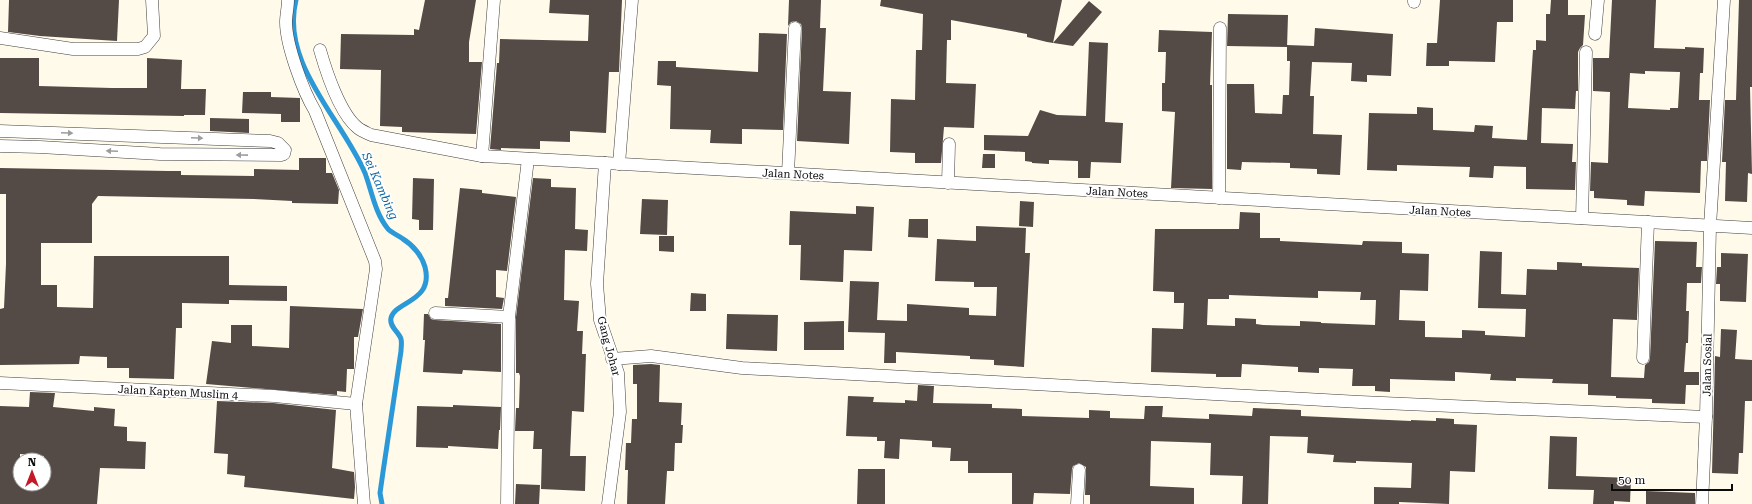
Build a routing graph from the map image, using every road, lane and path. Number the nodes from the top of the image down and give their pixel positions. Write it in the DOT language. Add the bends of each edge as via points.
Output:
graph roads {
  1 [pos="152,0"];
  2 [pos="288,0"];
  3 [pos="494,0"];
  4 [pos="632,0"];
  5 [pos="1598,0"];
  6 [pos="1724,0"];
  7 [pos="795,28"];
  8 [pos="1220,28"];
  9 [pos="1596,34"];
  10 [pos="0,38"];
  11 [pos="320,50"];
  12 [pos="1586,52"];
  13 [pos="0,131"];
  14 [pos="41,131"];
  15 [pos="160,136"];
  16 [pos="949,144"];
  17 [pos="0,146"];
  18 [pos="40,147"];
  19 [pos="160,154"];
  20 [pos="482,156"];
  21 [pos="528,159"];
  22 [pos="605,163"];
  23 [pos="619,164"];
  24 [pos="788,174"];
  25 [pos="948,183"];
  26 [pos="1219,198"];
  27 [pos="1582,218"];
  28 [pos="1648,222"];
  29 [pos="1710,226"];
  30 [pos="1752,228"];
  31 [pos="435,313"];
  32 [pos="509,316"];
  33 [pos="1642,358"];
  34 [pos="612,359"];
  35 [pos="0,383"];
  36 [pos="356,404"];
  37 [pos="1706,417"];
  38 [pos="1078,470"];
  39 [pos="364,504"];
  40 [pos="507,504"];
  41 [pos="608,504"];
  42 [pos="1077,504"];
  43 [pos="1702,504"];
  1 -- 10 [label="street" via="154,36 145,47 138,49 73,49"];
  2 -- 36 [label="street" via="286,23 303,88 315,111 376,269"];
  3 -- 20 [label="street"];
  4 -- 23 [label="street"];
  5 -- 9 [label="street"];
  6 -- 29 [label="street, Jalan Sosial"];
  7 -- 24 [label="street"];
  8 -- 26 [label="street"];
  11 -- 20 [label="street, Jalan Notes" via="336,95 357,128 371,135"];
  12 -- 27 [label="street"];
  13 -- 14 [label="street"];
  14 -- 15 [label="street, one-way"];
  14 -- 18 [label="street"];
  15 -- 19 [label="street"];
  15 -- 19 [label="street, one-way" via="270,141 278,143 285,150 281,155"];
  16 -- 25 [label="street"];
  17 -- 18 [label="street"];
  19 -- 18 [label="street, one-way"];
  20 -- 21 [label="street, Jalan Notes"];
  21 -- 22 [label="street, Jalan Notes"];
  21 -- 32 [label="street"];
  22 -- 23 [label="street, Jalan Notes"];
  22 -- 34 [label="street, Gang Johar" via="597,284 600,320"];
  23 -- 24 [label="street, Jalan Notes"];
  24 -- 25 [label="street, Jalan Notes"];
  25 -- 26 [label="street, Jalan Notes"];
  26 -- 27 [label="street, Jalan Notes"];
  27 -- 28 [label="street, Jalan Notes"];
  28 -- 29 [label="street, Jalan Notes"];
  28 -- 33 [label="street"];
  29 -- 30 [label="street, Jalan Notes"];
  29 -- 37 [label="street, Jalan Sosial"];
  31 -- 32 [label="street"];
  32 -- 40 [label="street"];
  34 -- 37 [label="street" via="651,356 742,368 1360,402"];
  34 -- 41 [label="street, Gang Johar" via="618,373 620,412"];
  35 -- 36 [label="street, Jalan Kapten Muslim 4" via="274,396"];
  36 -- 39 [label="street"];
  37 -- 43 [label="street, Jalan Sosial"];
  38 -- 42 [label="street"];
}
